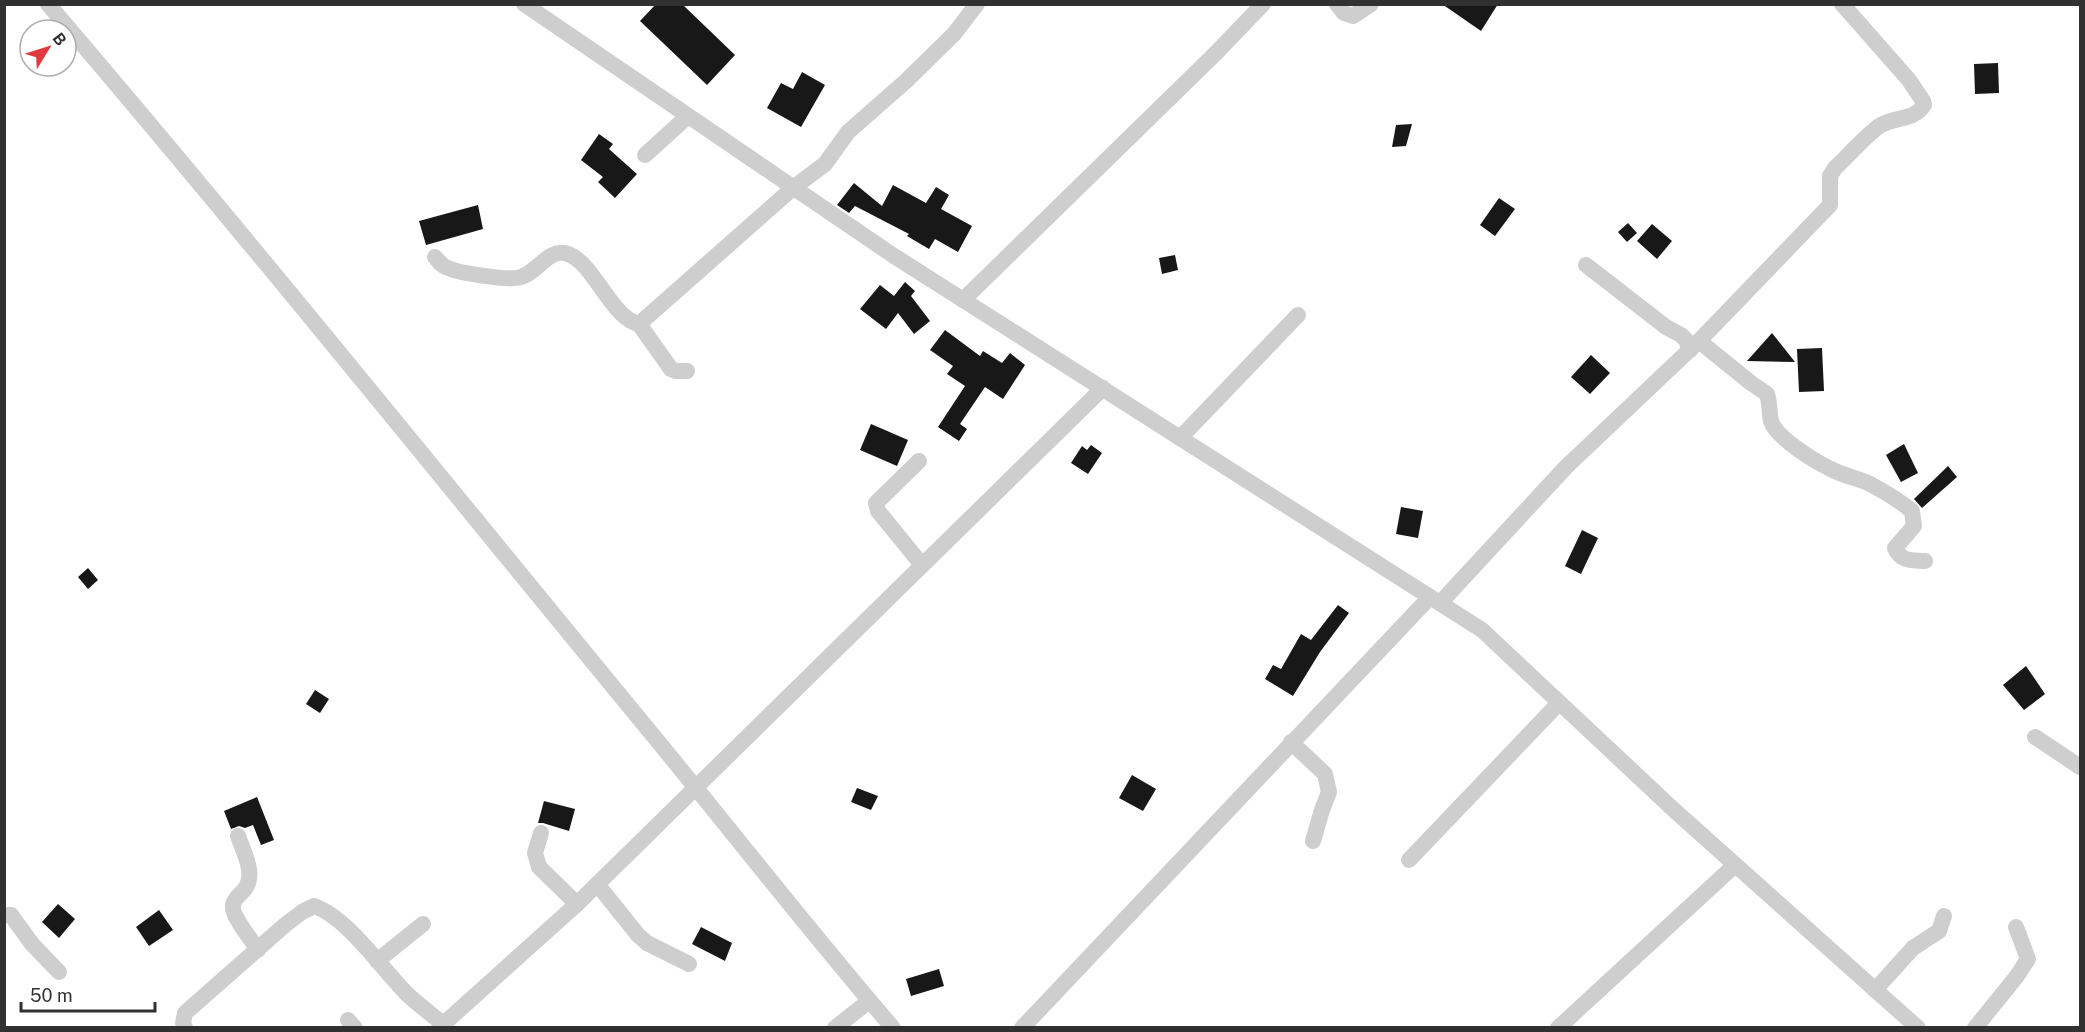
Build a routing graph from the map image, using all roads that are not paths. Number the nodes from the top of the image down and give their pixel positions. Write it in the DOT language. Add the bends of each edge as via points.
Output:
graph roads {
  1 [pos="48,4"];
  2 [pos="524,4"];
  3 [pos="977,4"];
  4 [pos="1263,4"];
  5 [pos="1337,4"];
  6 [pos="1371,4"];
  7 [pos="1842,4"];
  8 [pos="688,116"];
  9 [pos="645,155"];
  10 [pos="793,188"];
  11 [pos="435,257"];
  12 [pos="1586,265"];
  13 [pos="963,300"];
  14 [pos="1298,315"];
  15 [pos="639,324"];
  16 [pos="1695,345"];
  17 [pos="687,371"];
  18 [pos="1102,388"];
  19 [pos="1180,438"];
  20 [pos="919,461"];
  21 [pos="1925,561"];
  22 [pos="922,565"];
  23 [pos="1435,600"];
  24 [pos="1559,703"];
  25 [pos="2035,737"];
  26 [pos="1291,742"];
  27 [pos="2080,767"];
  28 [pos="695,787"];
  29 [pos="541,832"];
  30 [pos="238,836"];
  31 [pos="1313,841"];
  32 [pos="1410,860"];
  33 [pos="1735,865"];
  34 [pos="597,884"];
  35 [pos="576,904"];
  36 [pos="4,915"];
  37 [pos="1944,916"];
  38 [pos="423,924"];
  39 [pos="2016,927"];
  40 [pos="258,950"];
  41 [pos="377,961"];
  42 [pos="689,964"];
  43 [pos="58,972"];
  44 [pos="1875,990"];
  45 [pos="870,1000"];
  46 [pos="441,1026"];
  47 [pos="185,1028"];
  48 [pos="835,1028"];
  49 [pos="893,1028"];
  50 [pos="1022,1028"];
  51 [pos="1558,1028"];
  52 [pos="1918,1028"];
  53 [pos="1975,1028"];
  1 -- 28 [label="street"];
  2 -- 8 [label="street"];
  3 -- 10 [label="street" via="954,34 848,132 825,164"];
  4 -- 13 [label="street"];
  5 -- 6 [label="street" via="1353,16"];
  7 -- 16 [label="street" via="1909,80 1924,105 1911,116 1881,125 1835,168 1830,176 1830,206"];
  8 -- 9 [label="street"];
  8 -- 10 [label="street"];
  10 -- 13 [label="street"];
  10 -- 15 [label="street"];
  11 -- 15 [label="street" via="456,271 507,279 532,272 550,256 568,254 581,262 627,318"];
  12 -- 16 [label="street"];
  13 -- 18 [label="street"];
  14 -- 19 [label="street"];
  15 -- 17 [label="street" via="672,369"];
  16 -- 21 [label="street" via="1767,394 1771,422 1801,451 1882,491 1912,512 1914,526 1895,548 1903,560"];
  16 -- 23 [label="street" via="1566,467"];
  18 -- 19 [label="street"];
  18 -- 22 [label="street"];
  19 -- 23 [label="street"];
  20 -- 22 [label="street" via="876,503 878,511"];
  22 -- 28 [label="street"];
  23 -- 24 [label="street" via="1482,630"];
  23 -- 26 [label="street"];
  24 -- 32 [label="street"];
  24 -- 33 [label="street"];
  25 -- 27 [label="street"];
  26 -- 31 [label="street" via="1325,774 1329,792"];
  26 -- 50 [label="street"];
  28 -- 34 [label="street"];
  28 -- 45 [label="street"];
  29 -- 35 [label="street" via="536,853 539,867"];
  30 -- 40 [label="street" via="250,875 246,888 232,906"];
  33 -- 44 [label="street"];
  33 -- 51 [label="street"];
  34 -- 35 [label="street"];
  34 -- 42 [label="street" via="647,943"];
  35 -- 46 [label="street"];
  36 -- 43 [label="street" via="11,915"];
  37 -- 44 [label="street" via="1939,931 1913,948"];
  38 -- 41 [label="street"];
  39 -- 53 [label="street" via="2028,959"];
  40 -- 41 [label="street" via="314,906 326,910 346,927"];
  40 -- 47 [label="street" via="185,1013"];
  41 -- 46 [label="street"];
  44 -- 52 [label="street"];
  45 -- 48 [label="street"];
  45 -- 49 [label="street"];
}
